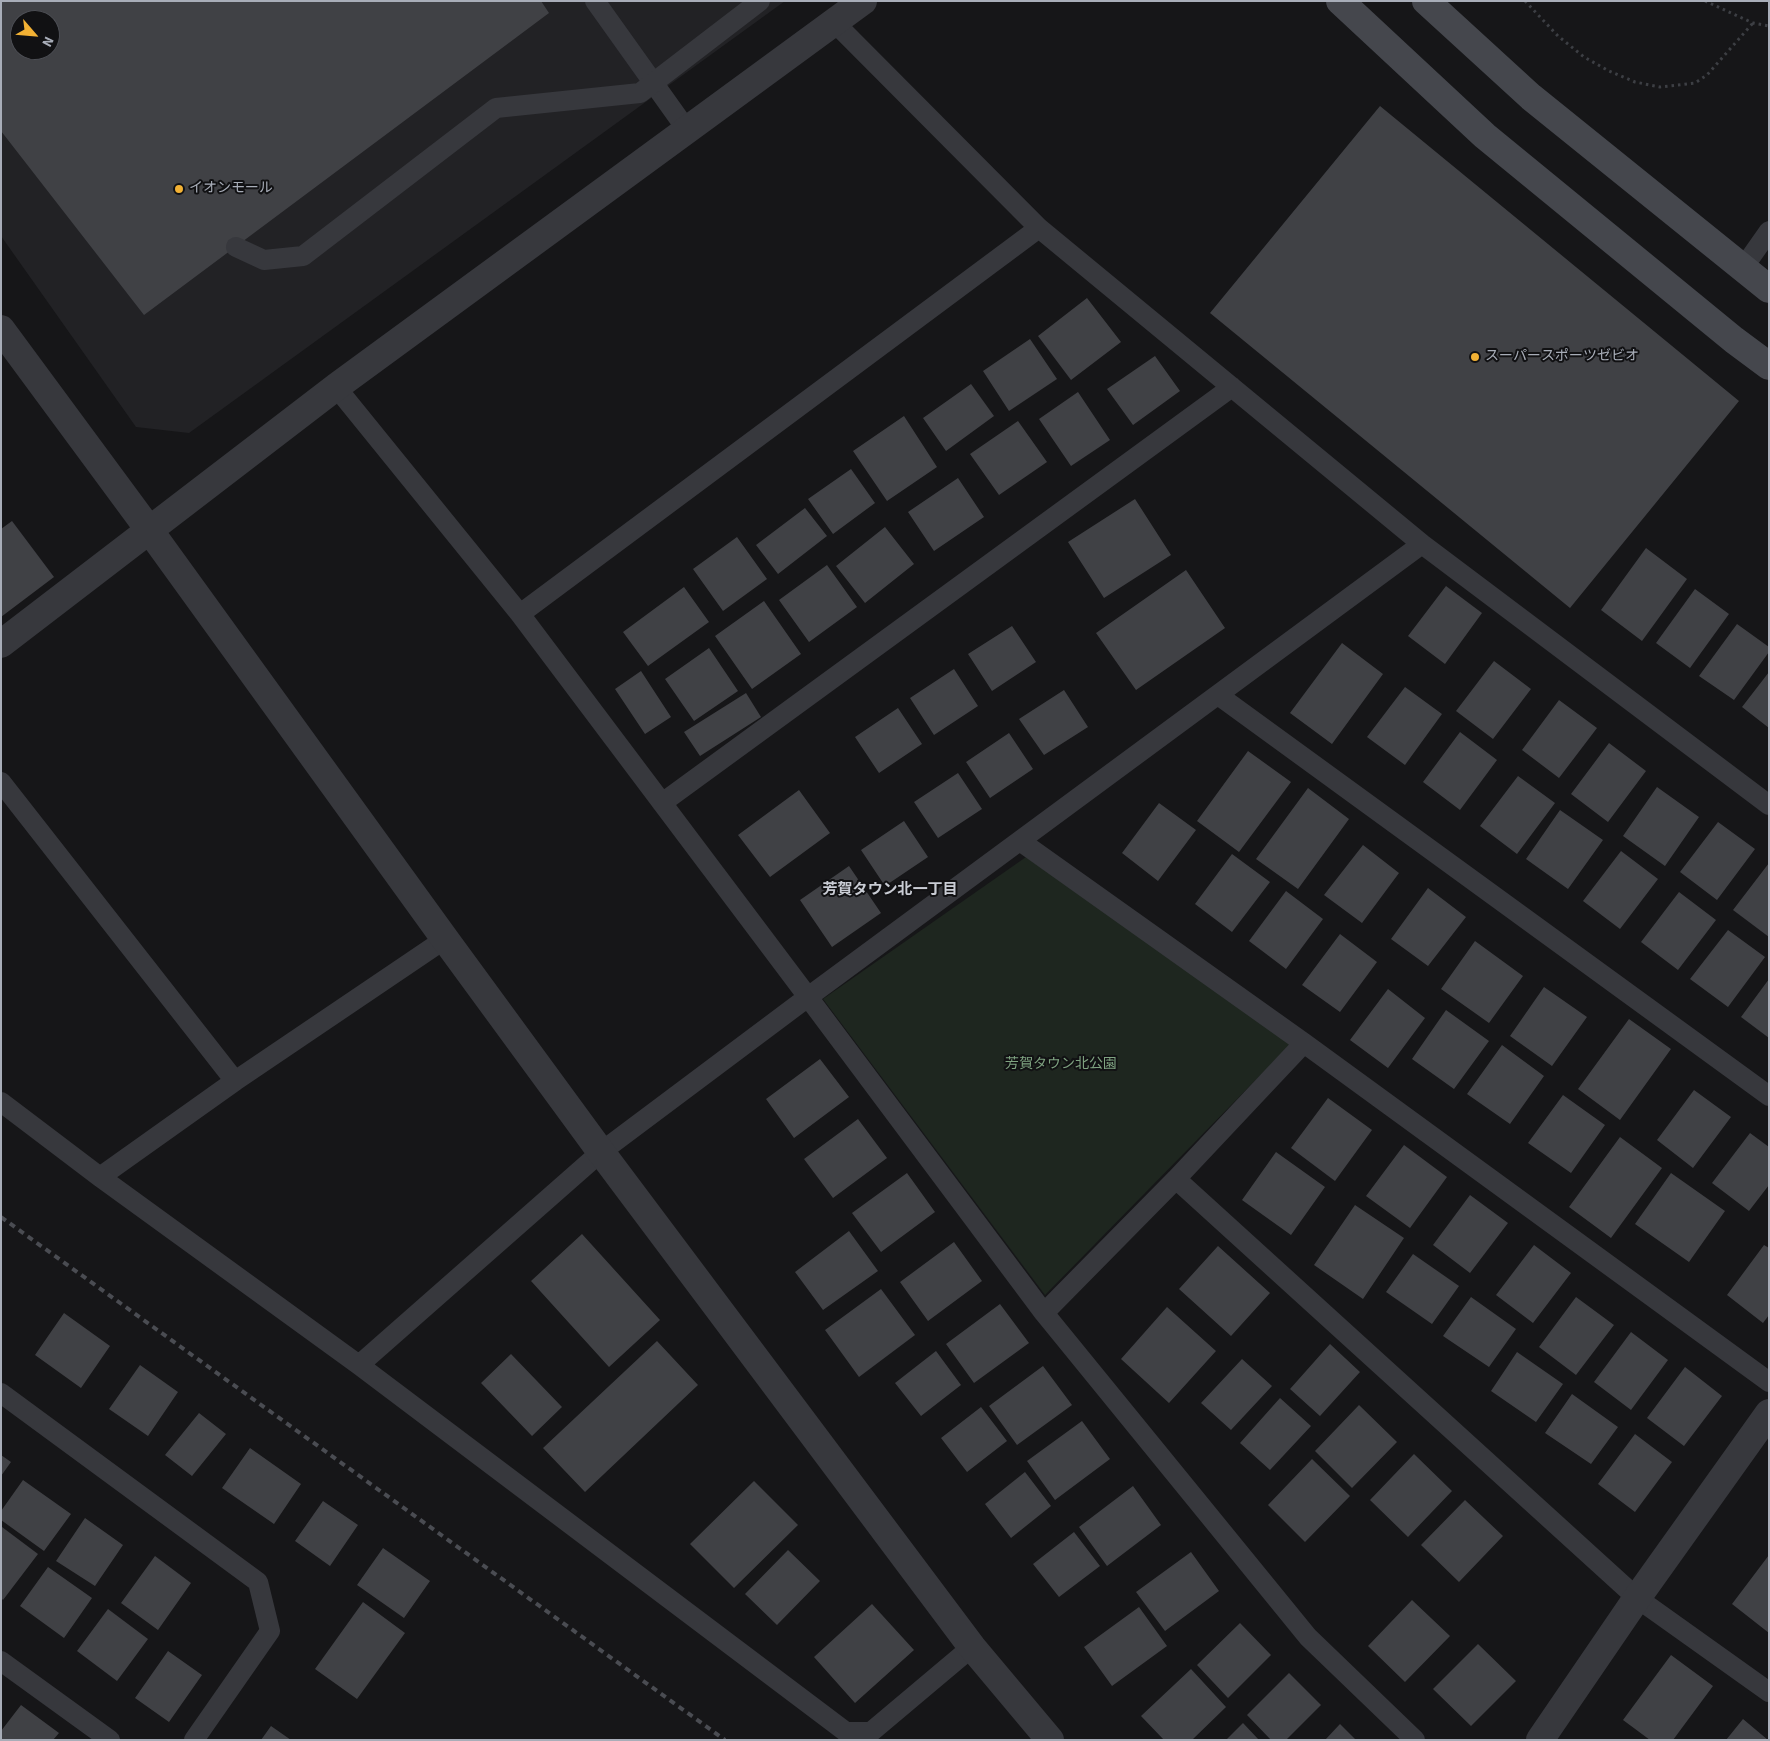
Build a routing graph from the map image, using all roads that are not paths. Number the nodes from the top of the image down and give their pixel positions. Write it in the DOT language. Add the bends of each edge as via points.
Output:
graph roads {
  1 [pos="595,1"];
  2 [pos="760,1"];
  3 [pos="863,1"];
  4 [pos="1340,1"];
  5 [pos="1426,1"];
  6 [pos="834,22"];
  7 [pos="687,130"];
  8 [pos="1039,228"];
  9 [pos="1769,231"];
  10 [pos="236,246"];
  11 [pos="1743,268"];
  12 [pos="1769,289"];
  13 [pos="1,330"];
  14 [pos="1769,366"];
  15 [pos="336,387"];
  16 [pos="1232,387"];
  17 [pos="150,531"];
  18 [pos="1422,544"];
  19 [pos="520,614"];
  20 [pos="1,644"];
  21 [pos="1218,695"];
  22 [pos="1,782"];
  23 [pos="662,803"];
  24 [pos="1769,804"];
  25 [pos="1020,841"];
  26 [pos="445,940"];
  27 [pos="808,997"];
  28 [pos="1304,1043"];
  29 [pos="236,1081"];
  30 [pos="1769,1096"];
  31 [pos="1,1102"];
  32 [pos="601,1152"];
  33 [pos="100,1177"];
  34 [pos="1176,1179"];
  35 [pos="1044,1313"];
  36 [pos="359,1365"];
  37 [pos="1769,1382"];
  38 [pos="1,1393"];
  39 [pos="1769,1413"];
  40 [pos="1638,1598"];
  41 [pos="972,1647"];
  42 [pos="1,1660"];
  43 [pos="1769,1692"];
  44 [pos="110,1740"];
  45 [pos="194,1740"];
  46 [pos="1050,1740"];
  47 [pos="1415,1740"];
  48 [pos="1540,1740"];
  1 -- 7 [label="lane"];
  2 -- 10 [label="lane, bridge" via="640,93 496,108 303,256 264,260"];
  3 -- 6 [label="street"];
  4 -- 14 [label="street" via="1485,136"];
  5 -- 11 [label="street" via="1531,97"];
  6 -- 7 [label="street"];
  6 -- 8 [label="lane"];
  7 -- 15 [label="street"];
  8 -- 16 [label="lane"];
  8 -- 19 [label="lane"];
  9 -- 11 [label="lane"];
  11 -- 12 [label="street"];
  13 -- 17 [label="street"];
  15 -- 17 [label="street"];
  15 -- 19 [label="lane"];
  16 -- 18 [label="lane"];
  16 -- 23 [label="lane"];
  17 -- 20 [label="street"];
  17 -- 26 [label="street"];
  18 -- 21 [label="lane"];
  18 -- 24 [label="lane"];
  19 -- 23 [label="lane"];
  21 -- 25 [label="lane"];
  21 -- 30 [label="lane"];
  22 -- 29 [label="lane"];
  23 -- 27 [label="lane"];
  25 -- 27 [label="lane"];
  25 -- 28 [label="lane"];
  26 -- 29 [label="lane"];
  26 -- 32 [label="street"];
  27 -- 32 [label="lane"];
  27 -- 35 [label="lane"];
  28 -- 34 [label="lane"];
  28 -- 37 [label="lane"];
  29 -- 33 [label="lane"];
  31 -- 33 [label="lane"];
  32 -- 36 [label="lane"];
  32 -- 41 [label="street"];
  33 -- 36 [label="lane"];
  34 -- 35 [label="lane"];
  34 -- 40 [label="lane"];
  35 -- 47 [label="lane" via="1308,1637"];
  36 -- 41 [label="lane" via="846,1732 872,1732"];
  38 -- 45 [label="lane" via="258,1582 270,1631"];
  39 -- 40 [label="street"];
  40 -- 43 [label="lane"];
  40 -- 48 [label="street"];
  41 -- 46 [label="street"];
  42 -- 44 [label="lane"];
}
